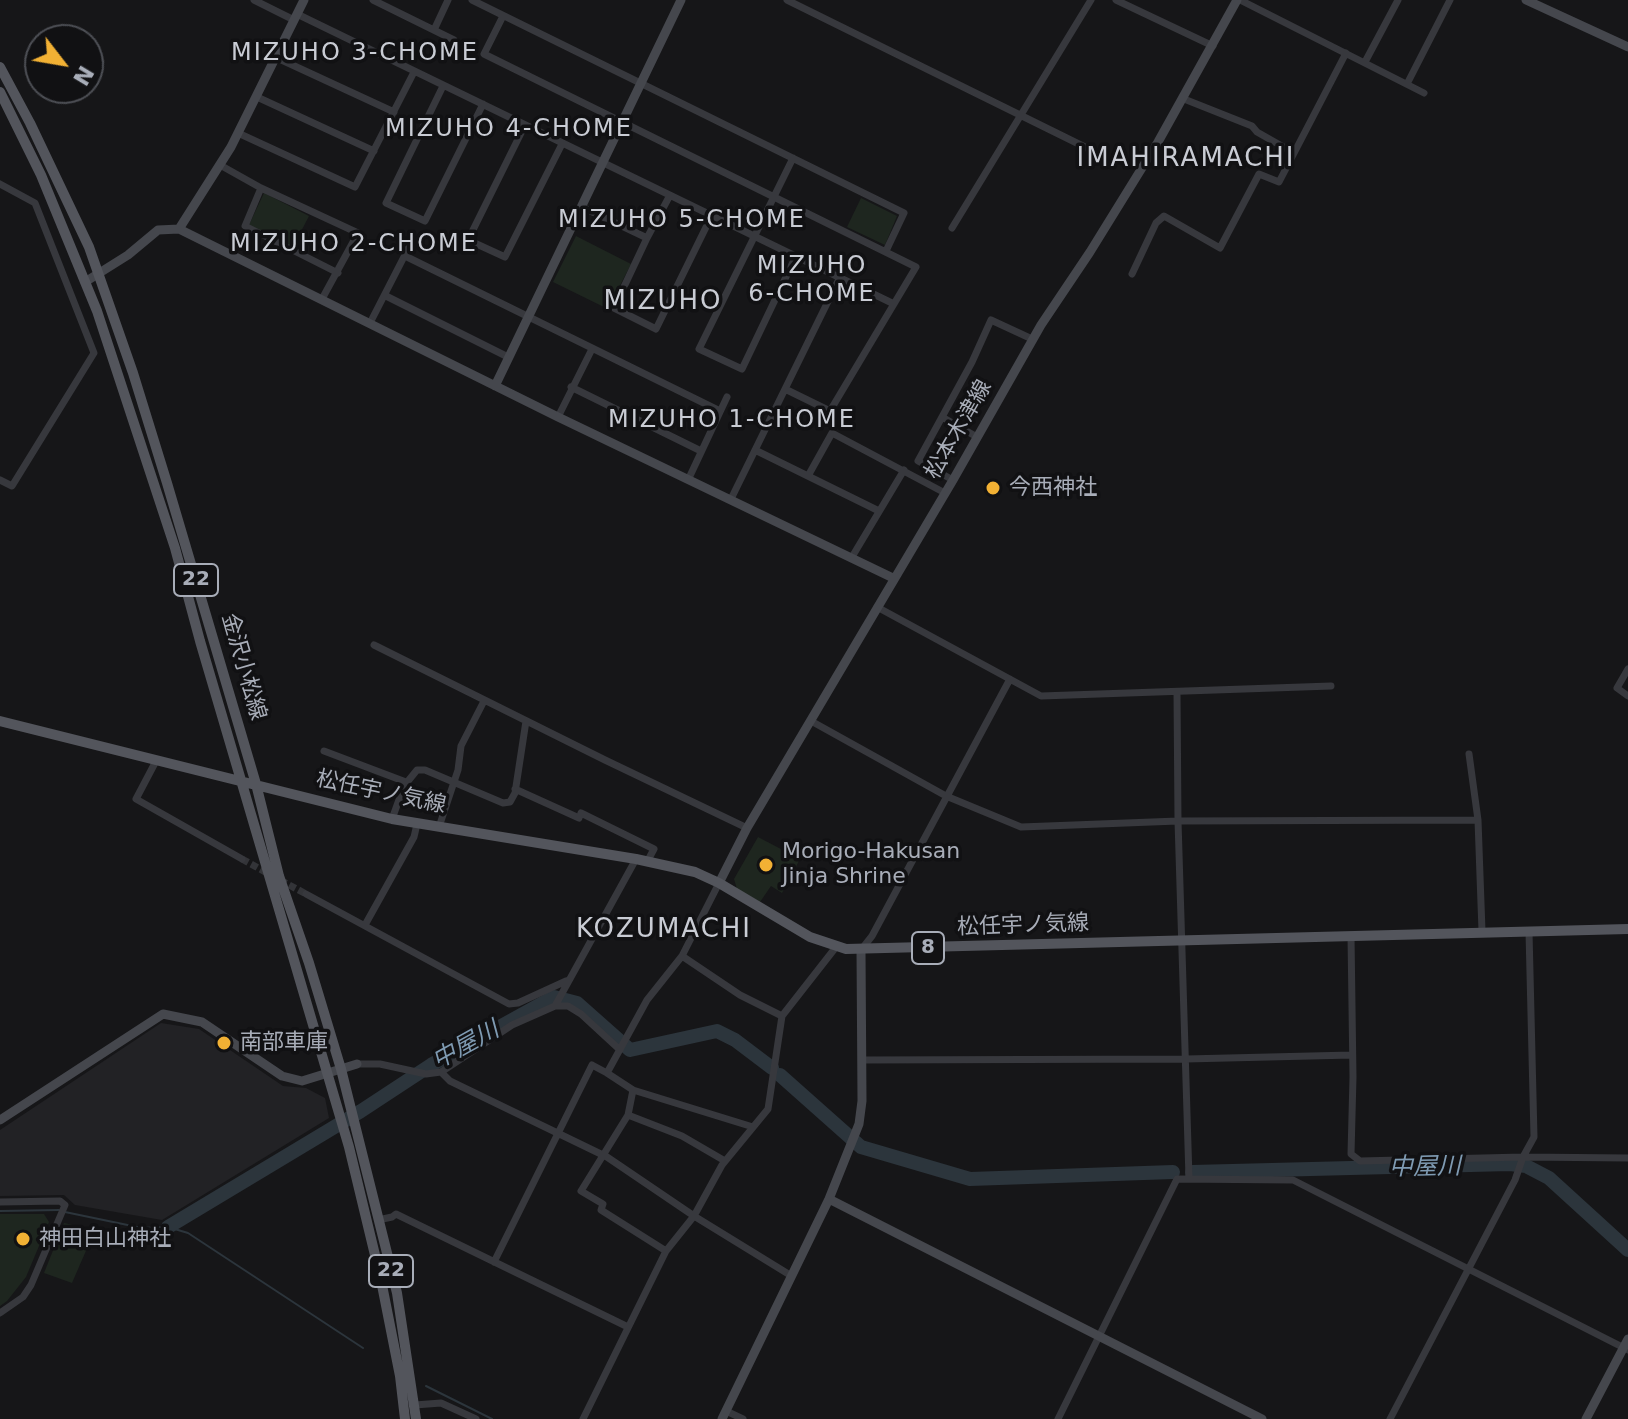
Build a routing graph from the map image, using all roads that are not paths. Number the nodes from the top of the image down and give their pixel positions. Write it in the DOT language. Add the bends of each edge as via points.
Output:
graph roads {
  1 [pos="254,0"];
  2 [pos="304,0"];
  3 [pos="373,0"];
  4 [pos="448,0"];
  5 [pos="472,0"];
  6 [pos="681,0"];
  7 [pos="787,0"];
  8 [pos="1091,0"];
  9 [pos="1116,0"];
  10 [pos="1239,0"];
  11 [pos="1398,0"];
  12 [pos="1450,0"];
  13 [pos="1526,0"];
  14 [pos="503,16"];
  15 [pos="295,17"];
  16 [pos="434,30"];
  17 [pos="454,40"];
  18 [pos="1213,46"];
  19 [pos="1628,47"];
  20 [pos="474,49"];
  21 [pos="1346,53"];
  22 [pos="484,54"];
  23 [pos="275,57"];
  24 [pos="1365,62"];
  25 [pos="0,67"];
  26 [pos="414,72"];
  27 [pos="1407,84"];
  28 [pos="642,85"];
  29 [pos="443,86"];
  30 [pos="0,92"];
  31 [pos="1424,93"];
  32 [pos="257,97"];
  33 [pos="1184,99"];
  34 [pos="483,104"];
  35 [pos="394,112"];
  36 [pos="1022,115"];
  37 [pos="622,122"];
  38 [pos="525,125"];
  39 [pos="238,133"];
  40 [pos="562,144"];
  41 [pos="374,151"];
  42 [pos="1093,151"];
  43 [pos="1294,153"];
  44 [pos="793,158"];
  45 [pos="220,165"];
  46 [pos="603,165"];
  47 [pos="0,184"];
  48 [pos="261,188"];
  49 [pos="773,196"];
  50 [pos="669,197"];
  51 [pos="582,207"];
  52 [pos="711,217"];
  53 [pos="952,228"];
  54 [pos="179,229"];
  55 [pos="647,238"];
  56 [pos="754,238"];
  57 [pos="409,247"];
  58 [pos="886,251"];
  59 [pos="405,256"];
  60 [pos="795,258"];
  61 [pos="80,270"];
  62 [pos="338,273"];
  63 [pos="1132,274"];
  64 [pos="98,275"];
  65 [pos="66,277"];
  66 [pos="839,279"];
  67 [pos="85,282"];
  68 [pos="386,296"];
  69 [pos="322,299"];
  70 [pos="894,304"];
  71 [pos="529,317"];
  72 [pos="370,323"];
  73 [pos="1032,339"];
  74 [pos="592,349"];
  75 [pos="508,357"];
  76 [pos="495,386"];
  77 [pos="571,387"];
  78 [pos="785,389"];
  79 [pos="727,397"];
  80 [pos="720,411"];
  81 [pos="558,417"];
  82 [pos="942,417"];
  83 [pos="977,437"];
  84 [pos="755,450"];
  85 [pos="701,451"];
  86 [pos="904,470"];
  87 [pos="808,476"];
  88 [pos="689,478"];
  89 [pos="0,480"];
  90 [pos="953,480"];
  91 [pos="945,493"];
  92 [pos="731,499"];
  93 [pos="879,511"];
  94 [pos="852,557"];
  95 [pos="893,578"];
  96 [pos="877,607"];
  97 [pos="374,645"];
  98 [pos="1628,669"];
  99 [pos="1010,679"];
  100 [pos="1331,686"];
  101 [pos="1177,692"];
  102 [pos="1628,696"];
  103 [pos="484,701"];
  104 [pos="0,721"];
  105 [pos="526,721"];
  106 [pos="811,721"];
  107 [pos="324,751"];
  108 [pos="1469,754"];
  109 [pos="156,761"];
  110 [pos="242,781"];
  111 [pos="406,782"];
  112 [pos="256,784"];
  113 [pos="453,784"];
  114 [pos="515,789"];
  115 [pos="946,796"];
  116 [pos="392,819"];
  117 [pos="1478,820"];
  118 [pos="1178,821"];
  119 [pos="417,824"];
  120 [pos="439,827"];
  121 [pos="747,828"];
  122 [pos="242,859"];
  123 [pos="636,859"];
  124 [pos="647,862"];
  125 [pos="719,883"];
  126 [pos="306,894"];
  127 [pos="365,925"];
  128 [pos="1628,929"];
  129 [pos="1482,931"];
  130 [pos="1529,932"];
  131 [pos="1351,936"];
  132 [pos="1182,941"];
  133 [pos="836,947"];
  134 [pos="861,950"];
  135 [pos="682,956"];
  136 [pos="566,981"];
  137 [pos="558,999"];
  138 [pos="782,1016"];
  139 [pos="622,1045"];
  140 [pos="1352,1055"];
  141 [pos="1186,1059"];
  142 [pos="862,1060"];
  143 [pos="357,1064"];
  144 [pos="341,1069"];
  145 [pos="441,1072"];
  146 [pos="607,1073"];
  147 [pos="326,1074"];
  148 [pos="633,1090"];
  149 [pos="628,1115"];
  150 [pos="0,1120"];
  151 [pos="753,1127"];
  152 [pos="558,1135"];
  153 [pos="603,1156"];
  154 [pos="1628,1158"];
  155 [pos="725,1161"];
  156 [pos="1521,1163"];
  157 [pos="1189,1178"];
  158 [pos="829,1199"];
  159 [pos="0,1202"];
  160 [pos="694,1216"];
  161 [pos="378,1220"];
  162 [pos="666,1251"];
  163 [pos="494,1262"];
  164 [pos="1467,1268"];
  165 [pos="790,1275"];
  166 [pos="0,1313"];
  167 [pos="628,1327"];
  168 [pos="1099,1337"];
  169 [pos="1627,1345"];
  170 [pos="415,1405"];
  171 [pos="724,1415"];
  172 [pos="405,1419"];
  173 [pos="416,1419"];
  174 [pos="476,1419"];
  175 [pos="583,1419"];
  176 [pos="743,1419"];
  177 [pos="1058,1419"];
  178 [pos="1262,1419"];
  179 [pos="1390,1419"];
  180 [pos="1586,1419"];
  1 -- 15 [label="street"];
  2 -- 15 [label="street"];
  3 -- 16 [label="street"];
  4 -- 16 [label="street"];
  5 -- 14 [label="street"];
  6 -- 28 [label="street"];
  7 -- 36 [label="street"];
  8 -- 36 [label="street"];
  9 -- 18 [label="street"];
  10 -- 18 [label="street, 松本木津線"];
  10 -- 21 [label="street"];
  11 -- 24 [label="street"];
  12 -- 27 [label="street"];
  13 -- 19 [label="street"];
  14 -- 22 [label="street"];
  14 -- 28 [label="street"];
  15 -- 23 [label="street"];
  15 -- 26 [label="street"];
  16 -- 17 [label="street"];
  18 -- 33 [label="street, 松本木津線"];
  20 -- 22 [label="street"];
  21 -- 24 [label="street"];
  21 -- 43 [label="street"];
  22 -- 37 [label="street"];
  23 -- 32 [label="street"];
  23 -- 35 [label="street"];
  24 -- 27 [label="street"];
  25 -- 64 [label="main road, 金沢小松線 / 22"];
  26 -- 29 [label="street"];
  26 -- 35 [label="street"];
  27 -- 31 [label="street"];
  28 -- 37 [label="street"];
  28 -- 44 [label="street"];
  29 -- 34 [label="street"];
  29 -- 34 [label="street" via="386,203 425,221"];
  30 -- 61 [label="main road, 金沢小松線 / 22"];
  32 -- 39 [label="street"];
  32 -- 41 [label="street"];
  33 -- 43 [label="street" via="1252,126"];
  33 -- 73 [label="street, 松本木津線"];
  34 -- 38 [label="street"];
  35 -- 41 [label="street"];
  36 -- 42 [label="street"];
  36 -- 53 [label="street"];
  37 -- 46 [label="street"];
  37 -- 49 [label="street"];
  38 -- 40 [label="street"];
  38 -- 40 [label="street" via="468,240 505,257"];
  39 -- 41 [label="street" via="355,187"];
  39 -- 45 [label="street"];
  40 -- 46 [label="street"];
  43 -- 63 [label="street" via="1279,182 1259,174 1220,248 1164,216"];
  44 -- 49 [label="street"];
  44 -- 58 [label="street" via="904,213"];
  45 -- 48 [label="street"];
  45 -- 54 [label="street"];
  46 -- 50 [label="street"];
  46 -- 51 [label="street"];
  47 -- 65 [label="street" via="35,203"];
  48 -- 62 [label="street" via="245,226"];
  48 -- 62 [label="street" via="358,233"];
  49 -- 56 [label="street"];
  49 -- 58 [label="street"];
  50 -- 52 [label="street"];
  50 -- 55 [label="street"];
  51 -- 55 [label="street"];
  51 -- 71 [label="street"];
  52 -- 55 [label="street" via="656,329 614,308"];
  52 -- 56 [label="street"];
  54 -- 64 [label="street" via="158,230"];
  54 -- 69 [label="street"];
  56 -- 60 [label="street"];
  56 -- 60 [label="street" via="699,349 742,369"];
  57 -- 59 [label="street"];
  58 -- 70 [label="street" via="916,267"];
  59 -- 68 [label="street"];
  59 -- 71 [label="street"];
  60 -- 66 [label="street"];
  61 -- 65 [label="street"];
  61 -- 67 [label="main road, 金沢小松線 / 22"];
  62 -- 69 [label="street"];
  64 -- 67 [label="street"];
  64 -- 112 [label="main road, 金沢小松線 / 22" via="133,373"];
  65 -- 89 [label="street" via="94,353 12,486"];
  66 -- 70 [label="street"];
  66 -- 78 [label="street"];
  67 -- 110 [label="main road, 金沢小松線 / 22" via="143,444"];
  68 -- 72 [label="street"];
  68 -- 75 [label="street"];
  69 -- 72 [label="street"];
  70 -- 78 [label="street" via="830,411"];
  71 -- 74 [label="street"];
  71 -- 75 [label="street"];
  72 -- 76 [label="street"];
  73 -- 82 [label="street" via="991,320"];
  73 -- 83 [label="street, 松本木津線"];
  74 -- 77 [label="street"];
  74 -- 80 [label="street"];
  75 -- 76 [label="street"];
  76 -- 81 [label="street"];
  77 -- 81 [label="street"];
  77 -- 85 [label="street"];
  78 -- 84 [label="street"];
  79 -- 80 [label="street"];
  80 -- 85 [label="street"];
  81 -- 88 [label="street"];
  82 -- 83 [label="street"];
  82 -- 90 [label="street" via="918,461"];
  83 -- 90 [label="street, 松本木津線"];
  84 -- 87 [label="street"];
  84 -- 92 [label="street"];
  85 -- 88 [label="street"];
  86 -- 87 [label="street" via="832,433"];
  86 -- 91 [label="street"];
  86 -- 93 [label="street"];
  87 -- 93 [label="street"];
  88 -- 92 [label="street"];
  90 -- 91 [label="street, 松本木津線"];
  91 -- 95 [label="street, 松本木津線"];
  92 -- 94 [label="street"];
  93 -- 94 [label="street"];
  94 -- 95 [label="street"];
  95 -- 96 [label="street, 松本木津線"];
  96 -- 99 [label="street"];
  96 -- 106 [label="street, 松本木津線"];
  97 -- 103 [label="street"];
  98 -- 102 [label="street" via="1617,688"];
  99 -- 101 [label="street" via="1041,696"];
  99 -- 115 [label="street"];
  100 -- 101 [label="street"];
  101 -- 118 [label="street"];
  103 -- 105 [label="street"];
  103 -- 113 [label="street" via="461,746"];
  104 -- 109 [label="main road, 松任宇ノ気線"];
  105 -- 114 [label="street"];
  105 -- 121 [label="street"];
  106 -- 115 [label="street"];
  106 -- 121 [label="street, 松本木津線"];
  107 -- 111 [label="street"];
  108 -- 117 [label="street"];
  109 -- 110 [label="main road, 松任宇ノ気線"];
  109 -- 122 [label="street" via="136,799"];
  110 -- 112 [label="main road, 松任宇ノ気線"];
  110 -- 147 [label="main road, 金沢小松線 / 22"];
  111 -- 113 [label="street" via="417,770 425,770"];
  111 -- 116 [label="street"];
  112 -- 116 [label="main road, 松任宇ノ気線 / 8"];
  112 -- 144 [label="main road, 金沢小松線 / 22" via="279,876"];
  113 -- 114 [label="street" via="503,803 510,802"];
  113 -- 120 [label="street"];
  114 -- 124 [label="street" via="654,849"];
  115 -- 118 [label="street" via="1021,827"];
  115 -- 134 [label="street"];
  116 -- 119 [label="main road, 松任宇ノ気線 / 8"];
  117 -- 118 [label="street"];
  117 -- 129 [label="street"];
  118 -- 132 [label="street"];
  119 -- 120 [label="main road, 松任宇ノ気線 / 8"];
  119 -- 127 [label="street"];
  120 -- 123 [label="main road, 松任宇ノ気線 / 8"];
  121 -- 125 [label="street, 松本木津線"];
  123 -- 124 [label="main road, 松任宇ノ気線 / 8"];
  123 -- 136 [label="street"];
  124 -- 125 [label="main road, 松任宇ノ気線 / 8"];
  125 -- 133 [label="main road, 松任宇ノ気線 / 8"];
  125 -- 135 [label="street"];
  126 -- 127 [label="street"];
  127 -- 136 [label="street" via="509,1004"];
  128 -- 130 [label="main road, 松任宇ノ気線 / 8"];
  129 -- 130 [label="main road, 松任宇ノ気線 / 8"];
  129 -- 131 [label="main road, 松任宇ノ気線 / 8"];
  130 -- 156 [label="street" via="1534,1137"];
  131 -- 132 [label="main road, 松任宇ノ気線 / 8"];
  131 -- 140 [label="street"];
  132 -- 134 [label="main road, 松任宇ノ気線 / 8"];
  132 -- 141 [label="street"];
  133 -- 134 [label="main road, 松任宇ノ気線 / 8"];
  133 -- 138 [label="street"];
  134 -- 142 [label="street"];
  135 -- 138 [label="street"];
  135 -- 139 [label="street" via="647,1000"];
  136 -- 137 [label="street"];
  137 -- 139 [label="street"];
  137 -- 145 [label="street"];
  138 -- 151 [label="street" via="768,1109"];
  139 -- 146 [label="street"];
  140 -- 141 [label="street"];
  140 -- 156 [label="street" via="1351,1154 1360,1161"];
  141 -- 142 [label="street"];
  141 -- 157 [label="street"];
  142 -- 158 [label="street" via="862,1101 854,1141"];
  143 -- 144 [label="street"];
  143 -- 145 [label="street"];
  144 -- 147 [label="street"];
  144 -- 161 [label="main road, 金沢小松線 / 22"];
  145 -- 152 [label="street"];
  146 -- 148 [label="street"];
  146 -- 152 [label="street" via="592,1065"];
  147 -- 150 [label="street" via="302,1081 282,1076 202,1022 163,1014"];
  147 -- 172 [label="main road, 金沢小松線 / 22" via="381,1280"];
  148 -- 149 [label="street"];
  148 -- 151 [label="street"];
  149 -- 153 [label="street"];
  149 -- 155 [label="street" via="682,1136"];
  151 -- 155 [label="street"];
  152 -- 153 [label="street"];
  152 -- 163 [label="street"];
  153 -- 160 [label="street"];
  153 -- 162 [label="street" via="581,1191"];
  154 -- 156 [label="street"];
  155 -- 160 [label="street"];
  156 -- 164 [label="street"];
  157 -- 164 [label="street" via="1293,1180"];
  157 -- 168 [label="street" via="1177,1179"];
  158 -- 165 [label="street"];
  158 -- 168 [label="street"];
  159 -- 166 [label="street" via="65,1205 31,1285"];
  160 -- 162 [label="street"];
  160 -- 165 [label="street"];
  161 -- 163 [label="street" via="396,1214"];
  161 -- 170 [label="main road, 22" via="397,1293"];
  162 -- 167 [label="street"];
  163 -- 167 [label="street"];
  164 -- 169 [label="street"];
  164 -- 179 [label="street"];
  165 -- 171 [label="street"];
  167 -- 175 [label="street"];
  168 -- 177 [label="street"];
  168 -- 178 [label="street"];
  169 -- 180 [label="street"];
  170 -- 173 [label="main road, 22"];
  170 -- 174 [label="street" via="441,1403"];
  171 -- 176 [label="street"];
}
